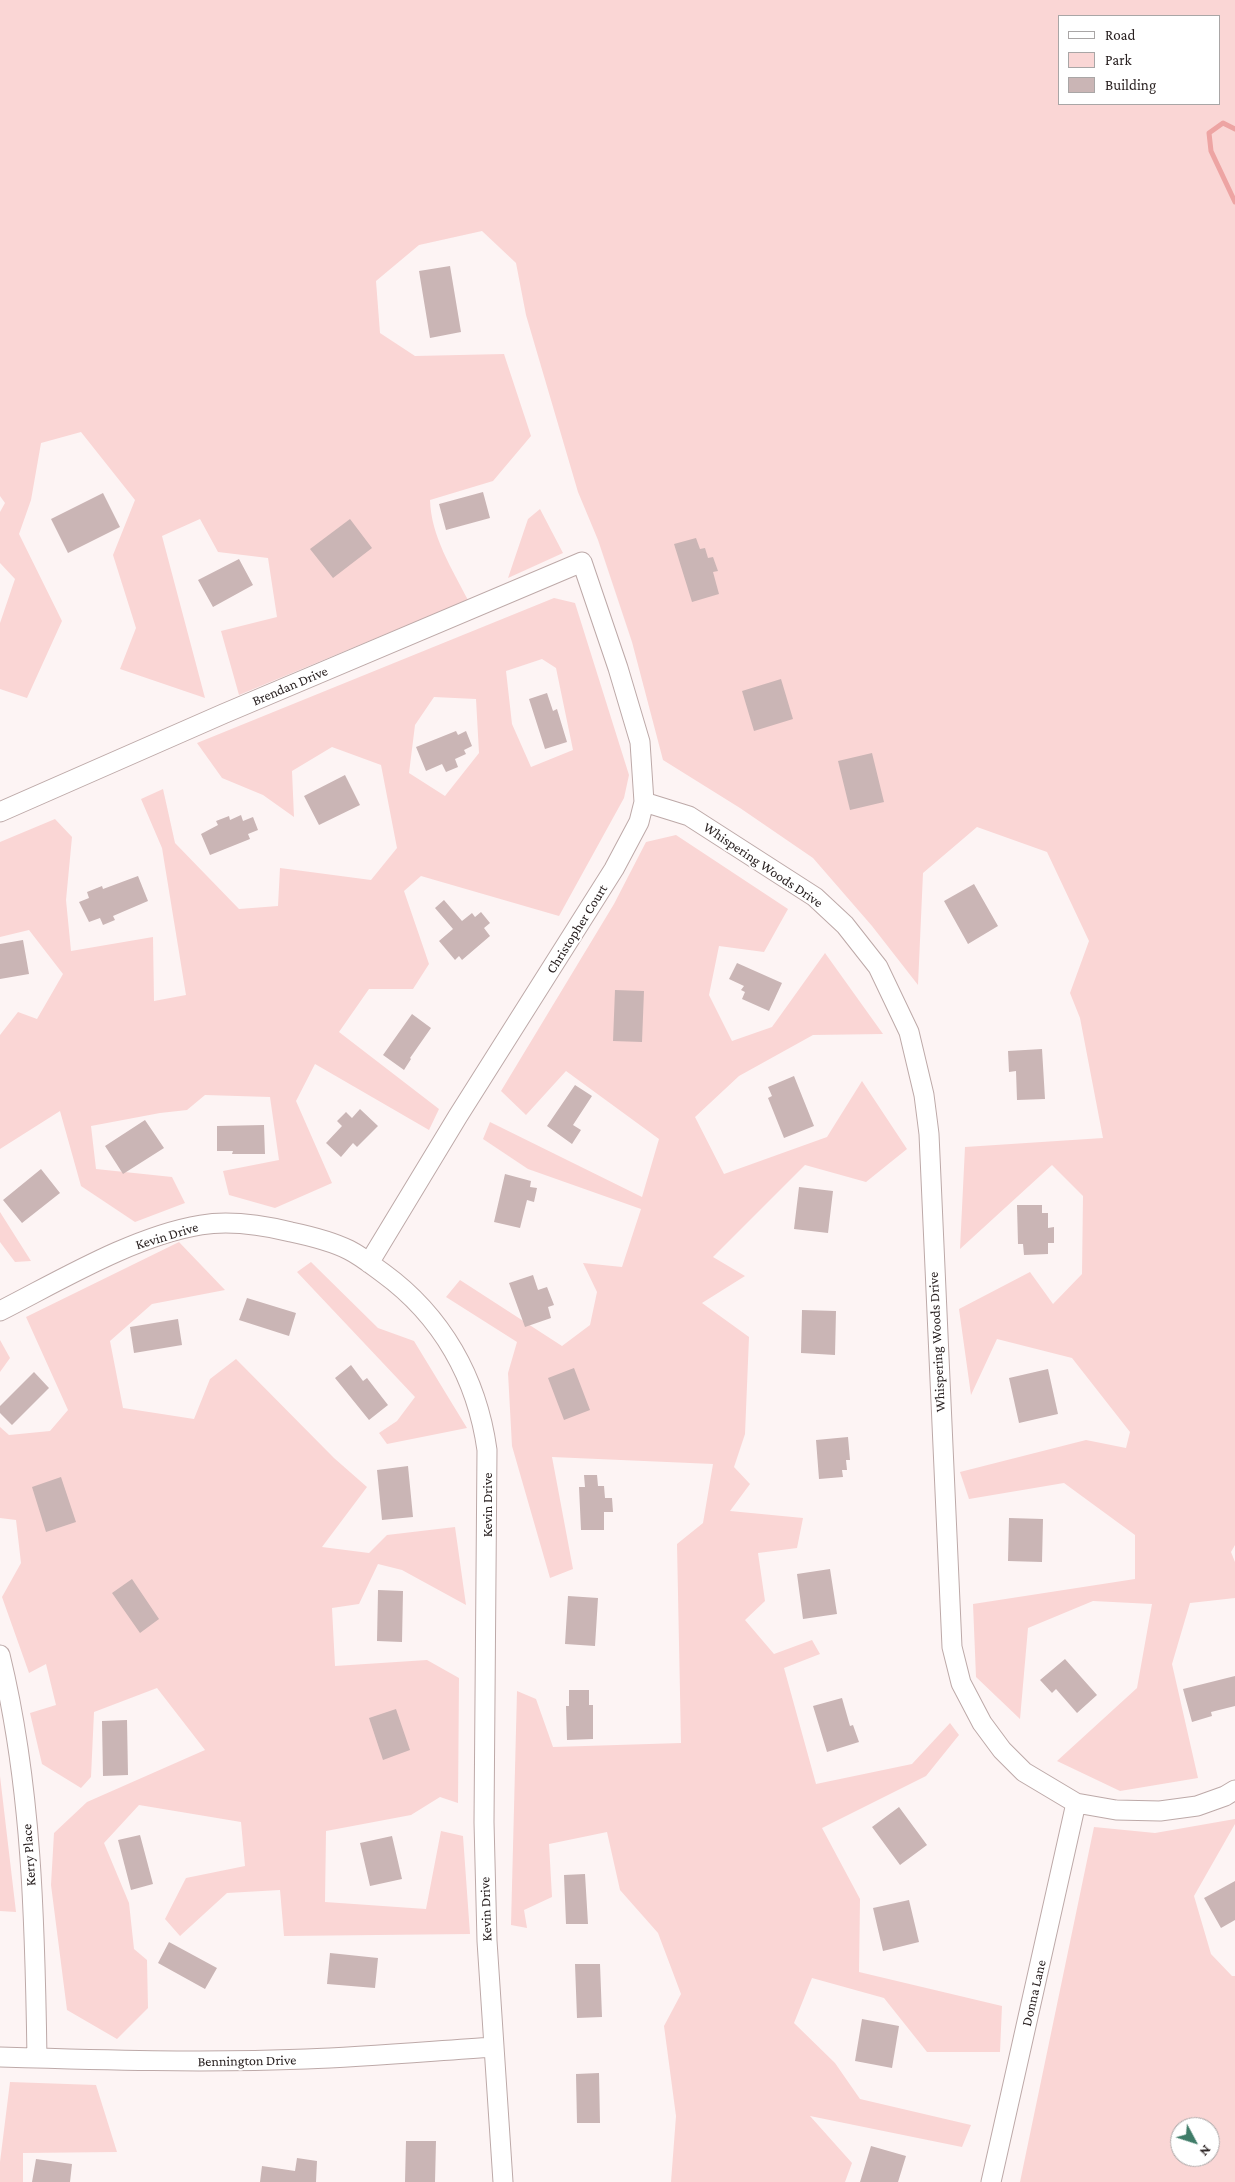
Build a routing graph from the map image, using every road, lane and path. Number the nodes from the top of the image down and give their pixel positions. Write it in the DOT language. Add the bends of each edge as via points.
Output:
graph roads {
  1 [pos="582,562"];
  2 [pos="644,802"];
  3 [pos="0,812"];
  4 [pos="369,1263"];
  5 [pos="0,1311"];
  6 [pos="0,1655"];
  7 [pos="1235,1790"];
  8 [pos="1076,1803"];
  9 [pos="494,2047"];
  10 [pos="0,2056"];
  11 [pos="37,2058"];
  12 [pos="503,2182"];
  13 [pos="992,2182"];
  1 -- 2 [label="street, Christopher Court" via="640,742"];
  1 -- 3 [label="street, Brendan Drive"];
  2 -- 4 [label="street, Christopher Court" via="639,822 614,869"];
  2 -- 8 [label="street, Whispering Woods Drive" via="689,816 815,897 845,924 878,967 909,1032 924,1095 929,1134 952,1647 961,1683 1002,1750 1024,1772"];
  4 -- 5 [label="street, Kevin Drive" via="339,1246 269,1226 237,1223 202,1225 128,1248"];
  4 -- 9 [label="street, Kevin Drive" via="405,1289 454,1349 484,1428 488,1482 484,1822"];
  6 -- 11 [label="street, Kerry Place" via="23,1782 35,1956"];
  7 -- 8 [label="street, Whispering Woods Drive" via="1197,1806 1160,1810 1116,1810"];
  8 -- 13 [label="street, Donna Lane"];
  9 -- 11 [label="street, Bennington Drive" via="298,2060 178,2062"];
  9 -- 12 [label="street, Kevin Drive"];
  10 -- 11 [label="street, Bennington Drive"];
}
